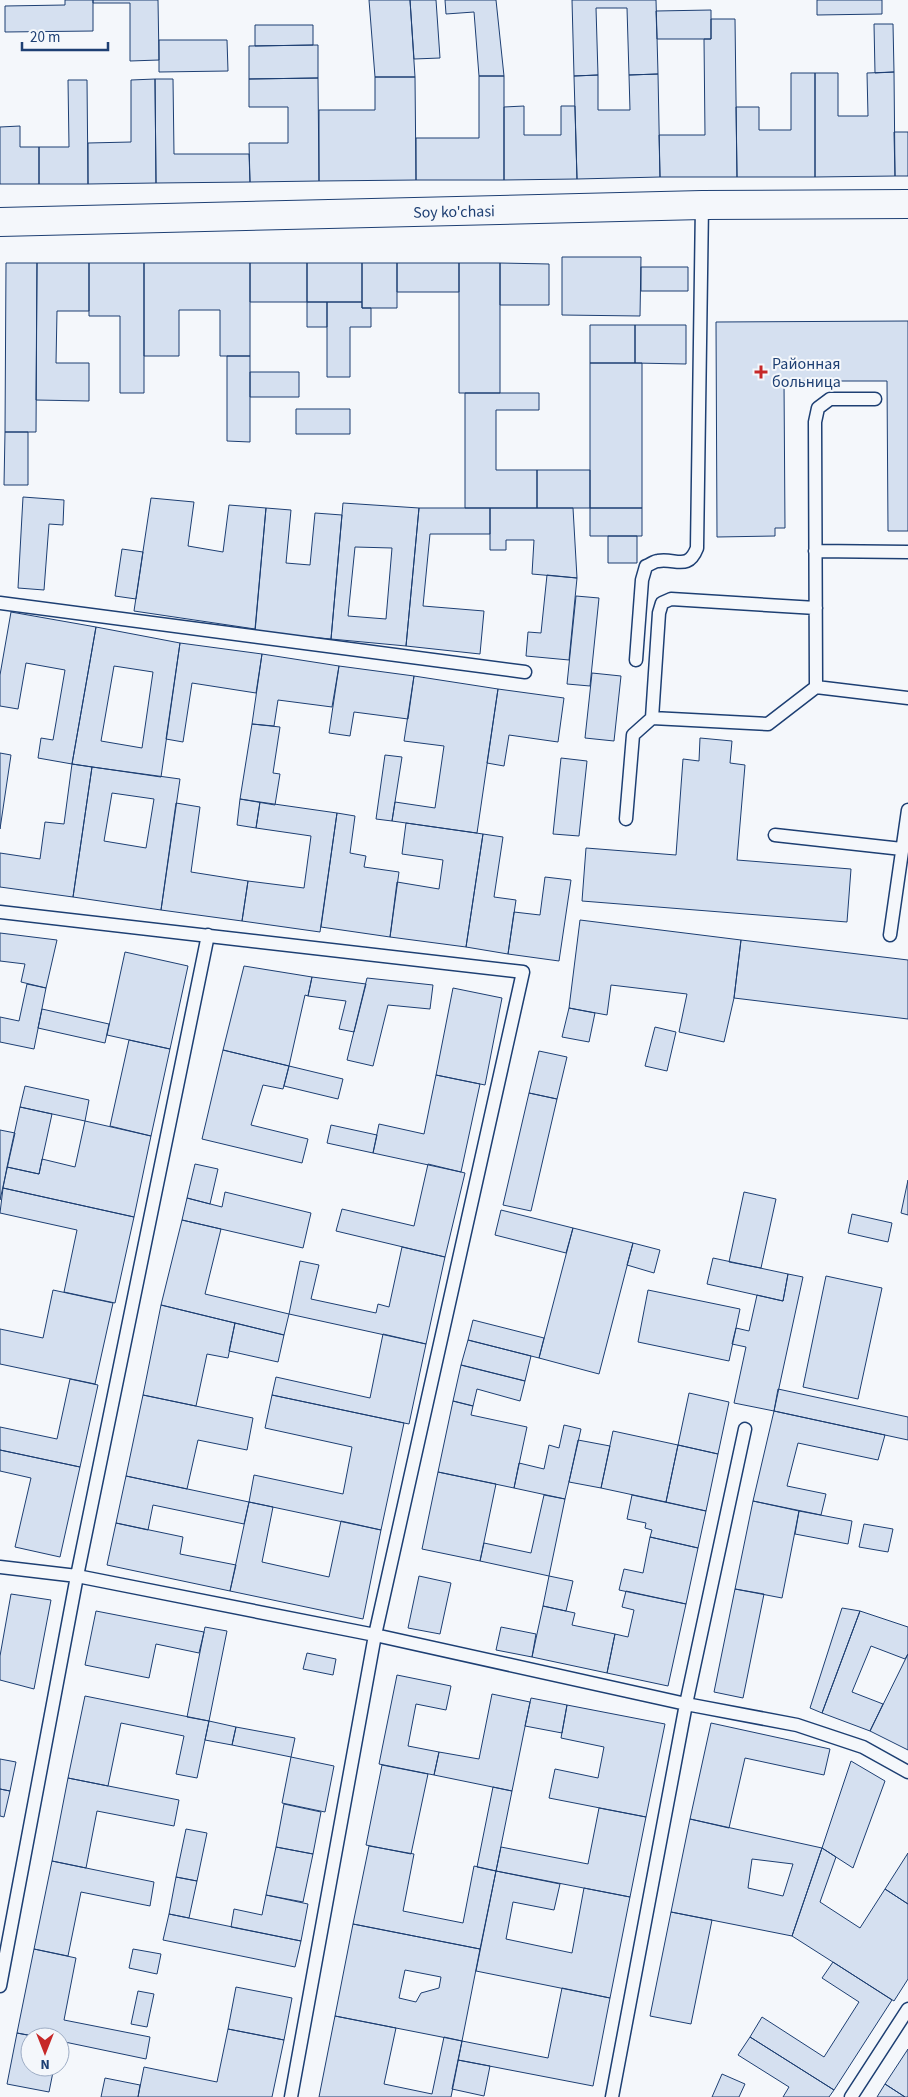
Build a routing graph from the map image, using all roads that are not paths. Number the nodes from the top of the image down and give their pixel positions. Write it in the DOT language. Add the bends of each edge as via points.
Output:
graph roads {
  1 [pos="908,204"];
  2 [pos="702,205"];
  3 [pos="0,222"];
  4 [pos="874,399"];
  5 [pos="815,551"];
  6 [pos="908,552"];
  7 [pos="0,603"];
  8 [pos="816,608"];
  9 [pos="636,660"];
  10 [pos="525,672"];
  11 [pos="816,687"];
  12 [pos="908,698"];
  13 [pos="652,718"];
  14 [pos="908,810"];
  15 [pos="626,820"];
  16 [pos="776,835"];
  17 [pos="902,849"];
  18 [pos="0,912"];
  19 [pos="890,935"];
  20 [pos="208,936"];
  21 [pos="745,1429"];
  22 [pos="0,1567"];
  23 [pos="77,1576"];
  24 [pos="375,1635"];
  25 [pos="686,1704"];
  26 [pos="908,1772"];
  27 [pos="0,1986"];
  28 [pos="908,2009"];
  29 [pos="291,2097"];
  30 [pos="612,2097"];
  31 [pos="851,2097"];
  1 -- 2 [label="main road, Soy ko'chasi"];
  2 -- 3 [label="main road, Soy ko'chasi"];
  2 -- 9 [label="lane" via="697,548 694,557 686,562 657,561 646,566"];
  4 -- 5 [label="lane" via="830,399 818,408 815,422"];
  5 -- 6 [label="lane"];
  5 -- 8 [label="lane"];
  7 -- 10 [label="lane"];
  8 -- 11 [label="lane"];
  8 -- 13 [label="lane" via="671,599 662,603"];
  11 -- 12 [label="lane"];
  11 -- 13 [label="lane" via="768,724"];
  13 -- 15 [label="lane" via="633,736"];
  14 -- 17 [label="lane"];
  16 -- 17 [label="lane"];
  17 -- 19 [label="lane"];
  18 -- 20 [label="lane"];
  20 -- 23 [label="lane"];
  20 -- 24 [label="lane" via="523,972"];
  21 -- 25 [label="lane"];
  22 -- 23 [label="lane"];
  23 -- 24 [label="lane"];
  23 -- 27 [label="lane"];
  24 -- 25 [label="lane"];
  24 -- 29 [label="lane"];
  25 -- 26 [label="lane" via="797,1725 862,1747"];
  25 -- 30 [label="lane"];
  28 -- 31 [label="lane"];
}
